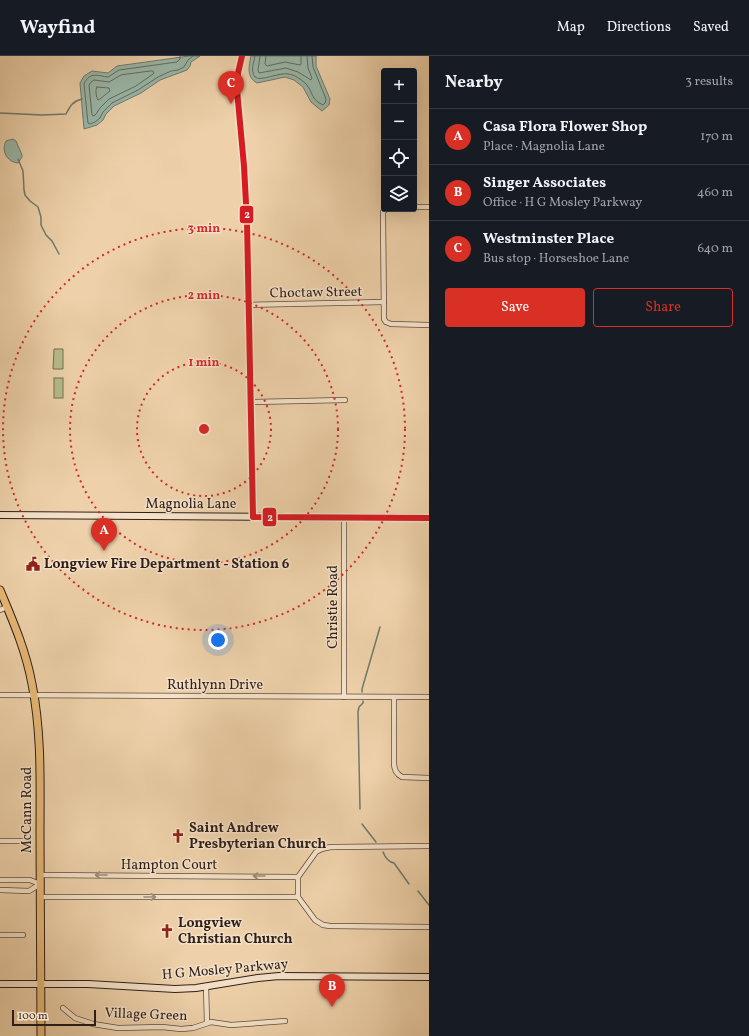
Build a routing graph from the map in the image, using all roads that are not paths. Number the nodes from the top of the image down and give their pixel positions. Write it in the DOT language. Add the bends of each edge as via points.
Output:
graph roads {
  1 [pos="242,56"];
  2 [pos="417,207"];
  3 [pos="429,207"];
  4 [pos="384,212"];
  5 [pos="384,302"];
  6 [pos="248,305"];
  7 [pos="429,325"];
  8 [pos="345,400"];
  9 [pos="250,402"];
  10 [pos="0,515"];
  11 [pos="253,517"];
  12 [pos="344,517"];
  13 [pos="429,518"];
  14 [pos="0,590"];
  15 [pos="4,608"];
  16 [pos="0,695"];
  17 [pos="34,695"];
  18 [pos="344,697"];
  19 [pos="394,697"];
  20 [pos="429,697"];
  21 [pos="429,778"];
  22 [pos="0,841"];
  23 [pos="23,841"];
  24 [pos="429,846"];
  25 [pos="40,875"];
  26 [pos="298,877"];
  27 [pos="0,880"];
  28 [pos="10,880"];
  29 [pos="40,884"];
  30 [pos="0,890"];
  31 [pos="10,890"];
  32 [pos="40,897"];
  33 [pos="298,897"];
  34 [pos="429,927"];
  35 [pos="0,935"];
  36 [pos="23,935"];
  37 [pos="429,977"];
  38 [pos="0,984"];
  39 [pos="41,984"];
  40 [pos="206,986"];
  41 [pos="63,1008"];
  42 [pos="285,1021"];
  43 [pos="207,1023"];
  44 [pos="41,1036"];
  1 -- 6 [label="street" via="237,90 245,182"];
  2 -- 3 [label="street"];
  4 -- 5 [label="street"];
  5 -- 6 [label="street, Choctaw Street"];
  5 -- 7 [label="street" via="384,319 388,323"];
  6 -- 9 [label="street"];
  8 -- 9 [label="street"];
  9 -- 11 [label="street"];
  10 -- 11 [label="main road, Magnolia Lane"];
  11 -- 12 [label="main road, Magnolia Lane"];
  12 -- 13 [label="main road, Magnolia Lane"];
  12 -- 18 [label="street, Christie Road"];
  14 -- 15 [label="main road, McCann Road"];
  15 -- 17 [label="main road, McCann Road" via="17,630"];
  16 -- 17 [label="street, Ruthlynn Drive"];
  17 -- 18 [label="street, Ruthlynn Drive"];
  17 -- 25 [label="main road, McCann Road" via="40,744"];
  18 -- 19 [label="street, Ruthlynn Drive"];
  19 -- 20 [label="street, Ruthlynn Drive"];
  19 -- 21 [label="street" via="396,772 402,777"];
  22 -- 23 [label="street"];
  24 -- 26 [label="street" via="320,849"];
  26 -- 25 [label="street, Hampton Court, one-way"];
  25 -- 29 [label="main road, McCann Road"];
  26 -- 33 [label="street"];
  27 -- 28 [label="street"];
  28 -- 29 [label="street" via="30,880"];
  28 -- 31 [label="street"];
  29 -- 31 [label="street" via="29,891"];
  29 -- 32 [label="main road, McCann Road"];
  30 -- 31 [label="street"];
  32 -- 33 [label="street, one-way"];
  32 -- 39 [label="main road, McCann Road"];
  33 -- 34 [label="street" via="314,919 325,925"];
  35 -- 36 [label="street"];
  37 -- 40 [label="main road, H G Mosley Parkway" via="279,976"];
  38 -- 39 [label="main road, H G Mosley Parkway"];
  39 -- 40 [label="main road, H G Mosley Parkway" via="168,989"];
  39 -- 44 [label="main road, McCann Road"];
  40 -- 43 [label="street, Village Green"];
  41 -- 43 [label="street, Village Green" via="75,1018 112,1027 181,1029"];
  42 -- 43 [label="street, Village Green" via="231,1025"];
}
